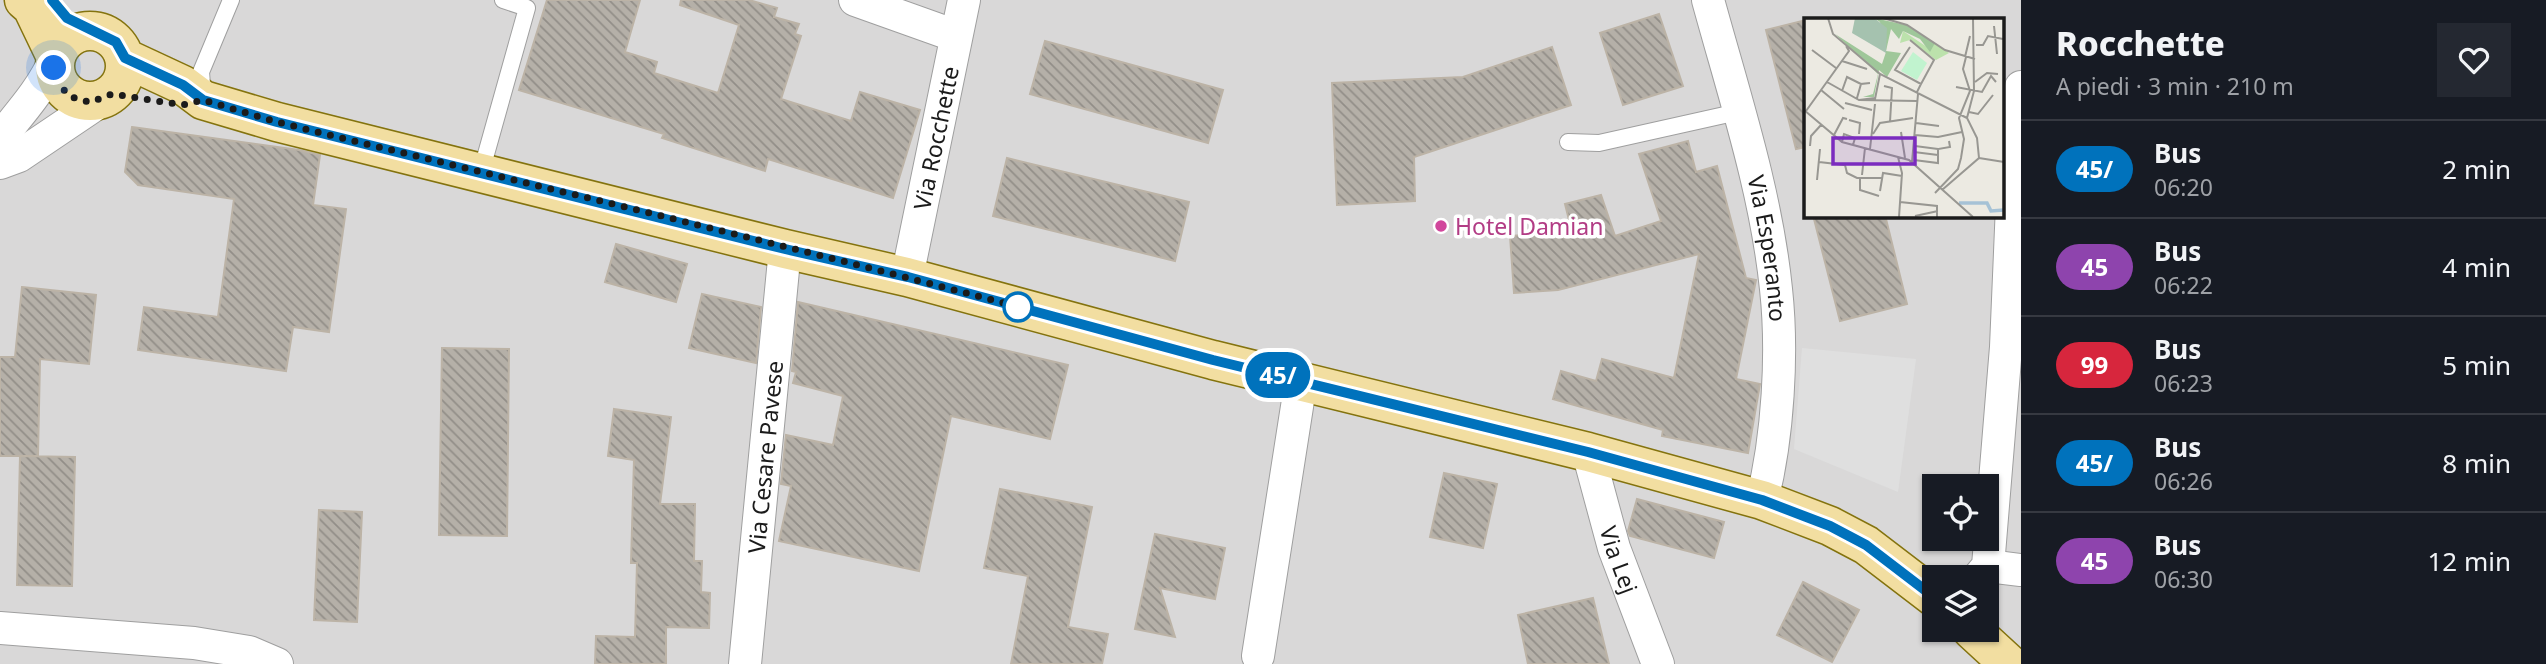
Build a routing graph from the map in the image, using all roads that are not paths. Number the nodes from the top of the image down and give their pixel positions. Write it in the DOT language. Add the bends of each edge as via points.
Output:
graph roads {
  1 [pos="24,0"];
  2 [pos="52,0"];
  3 [pos="231,0"];
  4 [pos="503,0"];
  5 [pos="855,0"];
  6 [pos="964,0"];
  7 [pos="1708,0"];
  8 [pos="91,31"];
  9 [pos="956,36"];
  10 [pos="56,57"];
  11 [pos="125,58"];
  12 [pos="2021,87"];
  13 [pos="107,97"];
  14 [pos="203,100"];
  15 [pos="1738,112"];
  16 [pos="0,138"];
  17 [pos="1569,142"];
  18 [pos="0,163"];
  19 [pos="481,172"];
  20 [pos="2017,206"];
  21 [pos="785,249"];
  22 [pos="908,277"];
  23 [pos="2014,348"];
  24 [pos="1301,381"];
  25 [pos="1588,452"];
  26 [pos="1762,500"];
  27 [pos="1984,565"];
  28 [pos="2021,570"];
  29 [pos="1999,571"];
  30 [pos="1922,588"];
  31 [pos="0,628"];
  32 [pos="1985,642"];
  33 [pos="1258,656"];
  34 [pos="277,664"];
  35 [pos="745,664"];
  36 [pos="1658,664"];
  37 [pos="2009,664"];
  1 -- 10 [label="main road" via="32,7"];
  2 -- 8 [label="main road" via="67,18"];
  3 -- 14 [label="lane" via="201,72"];
  4 -- 19 [label="lane" via="527,8"];
  5 -- 9 [label="street"];
  6 -- 9 [label="street, Via Rocchette"];
  7 -- 15 [label="street, Via Esperanto"];
  8 -- 10 [label="main road" via="73,35"];
  8 -- 11 [label="main road" via="116,42"];
  9 -- 22 [label="street, Via Rocchette"];
  10 -- 13 [label="main road" via="56,79 70,96 91,102"];
  10 -- 16 [label="street" via="41,86"];
  11 -- 13 [label="main road" via="124,78"];
  11 -- 14 [label="main road" via="183,85"];
  12 -- 20 [label="street"];
  13 -- 14 [label="main road" via="183,105"];
  13 -- 18 [label="street" via="19,156"];
  14 -- 19 [label="main road"];
  15 -- 17 [label="lane" via="1598,143"];
  15 -- 26 [label="street, Via Esperanto" via="1757,183 1776,289 1779,384 1771,463"];
  19 -- 21 [label="main road"];
  20 -- 23 [label="street"];
  21 -- 22 [label="main road"];
  21 -- 35 [label="street, Via Cesare Pavese"];
  22 -- 24 [label="main road"];
  23 -- 27 [label="street"];
  24 -- 25 [label="main road"];
  24 -- 33 [label="street"];
  25 -- 26 [label="main road"];
  25 -- 36 [label="street, Via Lej" via="1614,548"];
  26 -- 30 [label="main road" via="1866,545"];
  28 -- 29 [label="street"];
  31 -- 34 [label="street" via="194,643 249,652"];
  32 -- 37 [label="main road"];
}
